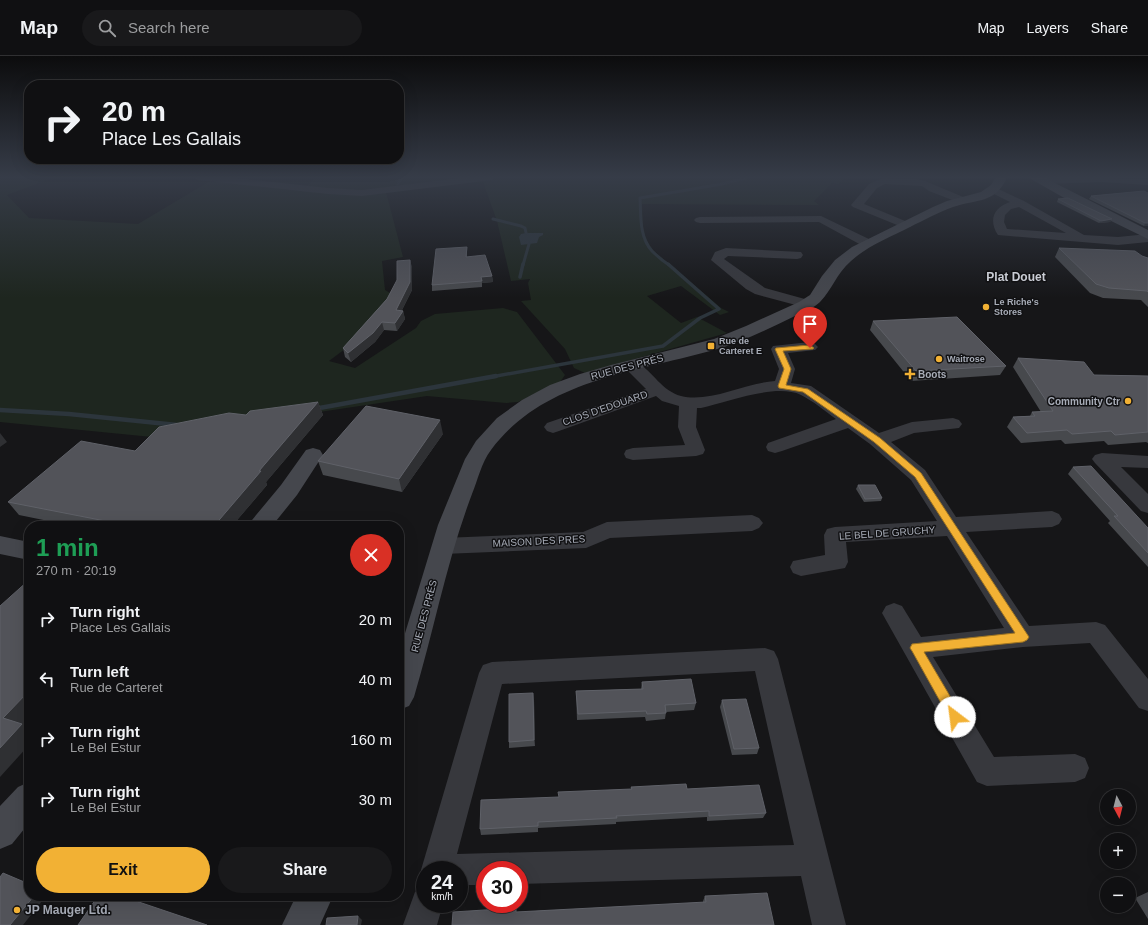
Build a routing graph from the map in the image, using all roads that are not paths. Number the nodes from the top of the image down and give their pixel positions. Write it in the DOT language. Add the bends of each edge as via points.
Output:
graph roads {
  1 [pos="888,218"];
  2 [pos="921,218"];
  3 [pos="999,218"];
  4 [pos="1046,218"];
  5 [pos="1111,218"];
  6 [pos="700,220"];
  7 [pos="906,225"];
  8 [pos="1148,237"];
  9 [pos="1083,238"];
  10 [pos="867,243"];
  11 [pos="797,255"];
  12 [pos="808,304"];
  13 [pos="810,348"];
  14 [pos="631,365"];
  15 [pos="782,386"];
  16 [pos="658,390"];
  17 [pos="688,403"];
  18 [pos="850,421"];
  19 [pos="953,424"];
  20 [pos="553,427"];
  21 [pos="877,440"];
  22 [pos="775,447"];
  23 [pos="633,454"];
  24 [pos="313,455"];
  25 [pos="1148,462"];
  26 [pos="1148,506"];
  27 [pos="1052,519"];
  28 [pos="263,521"];
  29 [pos="752,523"];
  30 [pos="951,526"];
  31 [pos="0,545"];
  32 [pos="443,546"];
  33 [pos="24,550"];
  34 [pos="801,567"];
  35 [pos="894,613"];
  36 [pos="1023,637"];
  37 [pos="916,648"];
  38 [pos="404,682"];
  39 [pos="1148,699"];
  40 [pos="1075,768"];
  41 [pos="24,804"];
  42 [pos="0,832"];
  43 [pos="813,860"];
  44 [pos="440,861"];
  45 [pos="468,869"];
  46 [pos="312,901"];
  47 [pos="424,913"];
  48 [pos="300,925"];
  49 [pos="420,925"];
  50 [pos="829,925"];
  1 -- 7 [label="street"];
  2 -- 7 [label="main road, RUE DES PRÉS"];
  3 -- 9 [label="street" via="1002,232"];
  4 -- 9 [label="street"];
  5 -- 8 [label="main road"];
  6 -- 10 [label="street" via="821,220"];
  7 -- 10 [label="main road, RUE DES PRÉS"];
  8 -- 9 [label="street" via="1118,241"];
  10 -- 12 [label="main road, RUE DES PRÉS" via="842,260 815,299"];
  11 -- 12 [label="street" via="726,252 719,255 717,260 760,291"];
  12 -- 14 [label="main road, RUE DES PRÉS" via="711,346"];
  13 -- 15 [label="street" via="779,349 787,369"];
  14 -- 16 [label="street"];
  14 -- 32 [label="main road, RUE DES PRÉS" via="580,380 544,396 502,426 483,446 475,460"];
  15 -- 17 [label="street" via="761,388 714,401"];
  15 -- 18 [label="street" via="805,390"];
  16 -- 17 [label="street" via="668,397"];
  16 -- 20 [label="street, CLOS D'EDOUARD"];
  17 -- 23 [label="street" via="687,427 696,450"];
  18 -- 21 [label="street"];
  18 -- 22 [label="street"];
  19 -- 21 [label="street" via="912,428"];
  21 -- 30 [label="street" via="918,475"];
  24 -- 28 [label="main road"];
  25 -- 26 [label="street" via="1102,460"];
  27 -- 30 [label="street"];
  29 -- 32 [label="street, MAISON DES PRES" via="607,530 586,540"];
  30 -- 34 [label="street, LE BEL DE GRUCHY" via="835,535 837,562"];
  30 -- 36 [label="street"];
  31 -- 33 [label="main road"];
  32 -- 38 [label="main road, RUE DES PRÉS"];
  35 -- 37 [label="street"];
  36 -- 37 [label="street"];
  36 -- 39 [label="street" via="1096,632"];
  37 -- 40 [label="street" via="987,772"];
  41 -- 42 [label="main road"];
  43 -- 44 [label="street" via="765,659 492,673"];
  43 -- 45 [label="street"];
  43 -- 50 [label="street"];
  46 -- 48 [label="main road"];
  47 -- 49 [label="street"];
}
